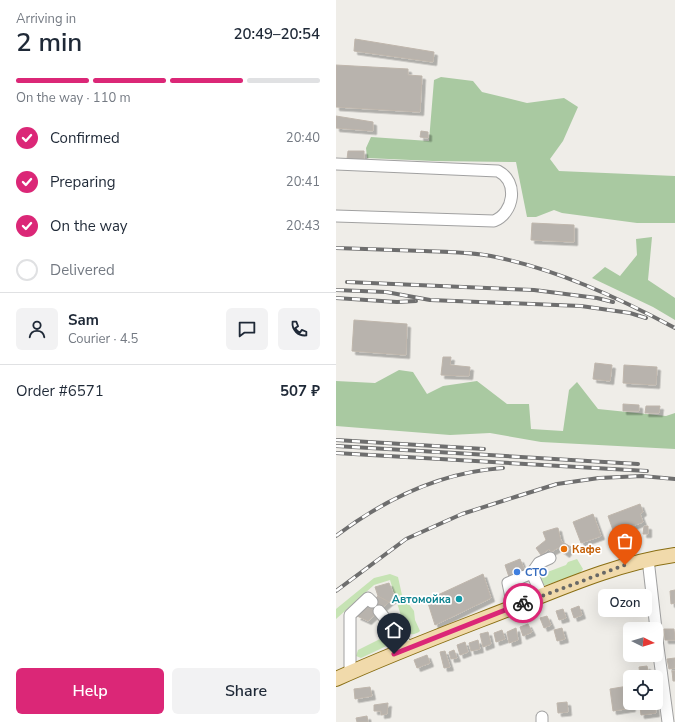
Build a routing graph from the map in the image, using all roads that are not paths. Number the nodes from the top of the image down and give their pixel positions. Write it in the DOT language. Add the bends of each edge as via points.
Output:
graph roads {
  1 [pos="336,164"];
  2 [pos="336,216"];
  3 [pos="675,555"];
  4 [pos="550,558"];
  5 [pos="648,559"];
  6 [pos="532,573"];
  7 [pos="542,596"];
  8 [pos="372,602"];
  9 [pos="513,607"];
  10 [pos="379,611"];
  11 [pos="655,622"];
  12 [pos="409,648"];
  13 [pos="660,662"];
  14 [pos="350,672"];
  15 [pos="336,679"];
  16 [pos="668,722"];
  1 -- 2 [label="street" via="498,171 509,181 511,190 508,210 494,221"];
  3 -- 5 [label="main road"];
  4 -- 6 [label="street" via="539,563"];
  5 -- 7 [label="main road"];
  5 -- 11 [label="street"];
  6 -- 7 [label="street"];
  6 -- 9 [label="street" via="508,583"];
  7 -- 9 [label="main road"];
  8 -- 14 [label="street" via="368,598 350,615"];
  9 -- 12 [label="main road"];
  10 -- 12 [label="street"];
  12 -- 14 [label="main road"];
  13 -- 16 [label="street"];
  14 -- 15 [label="main road"];
}
